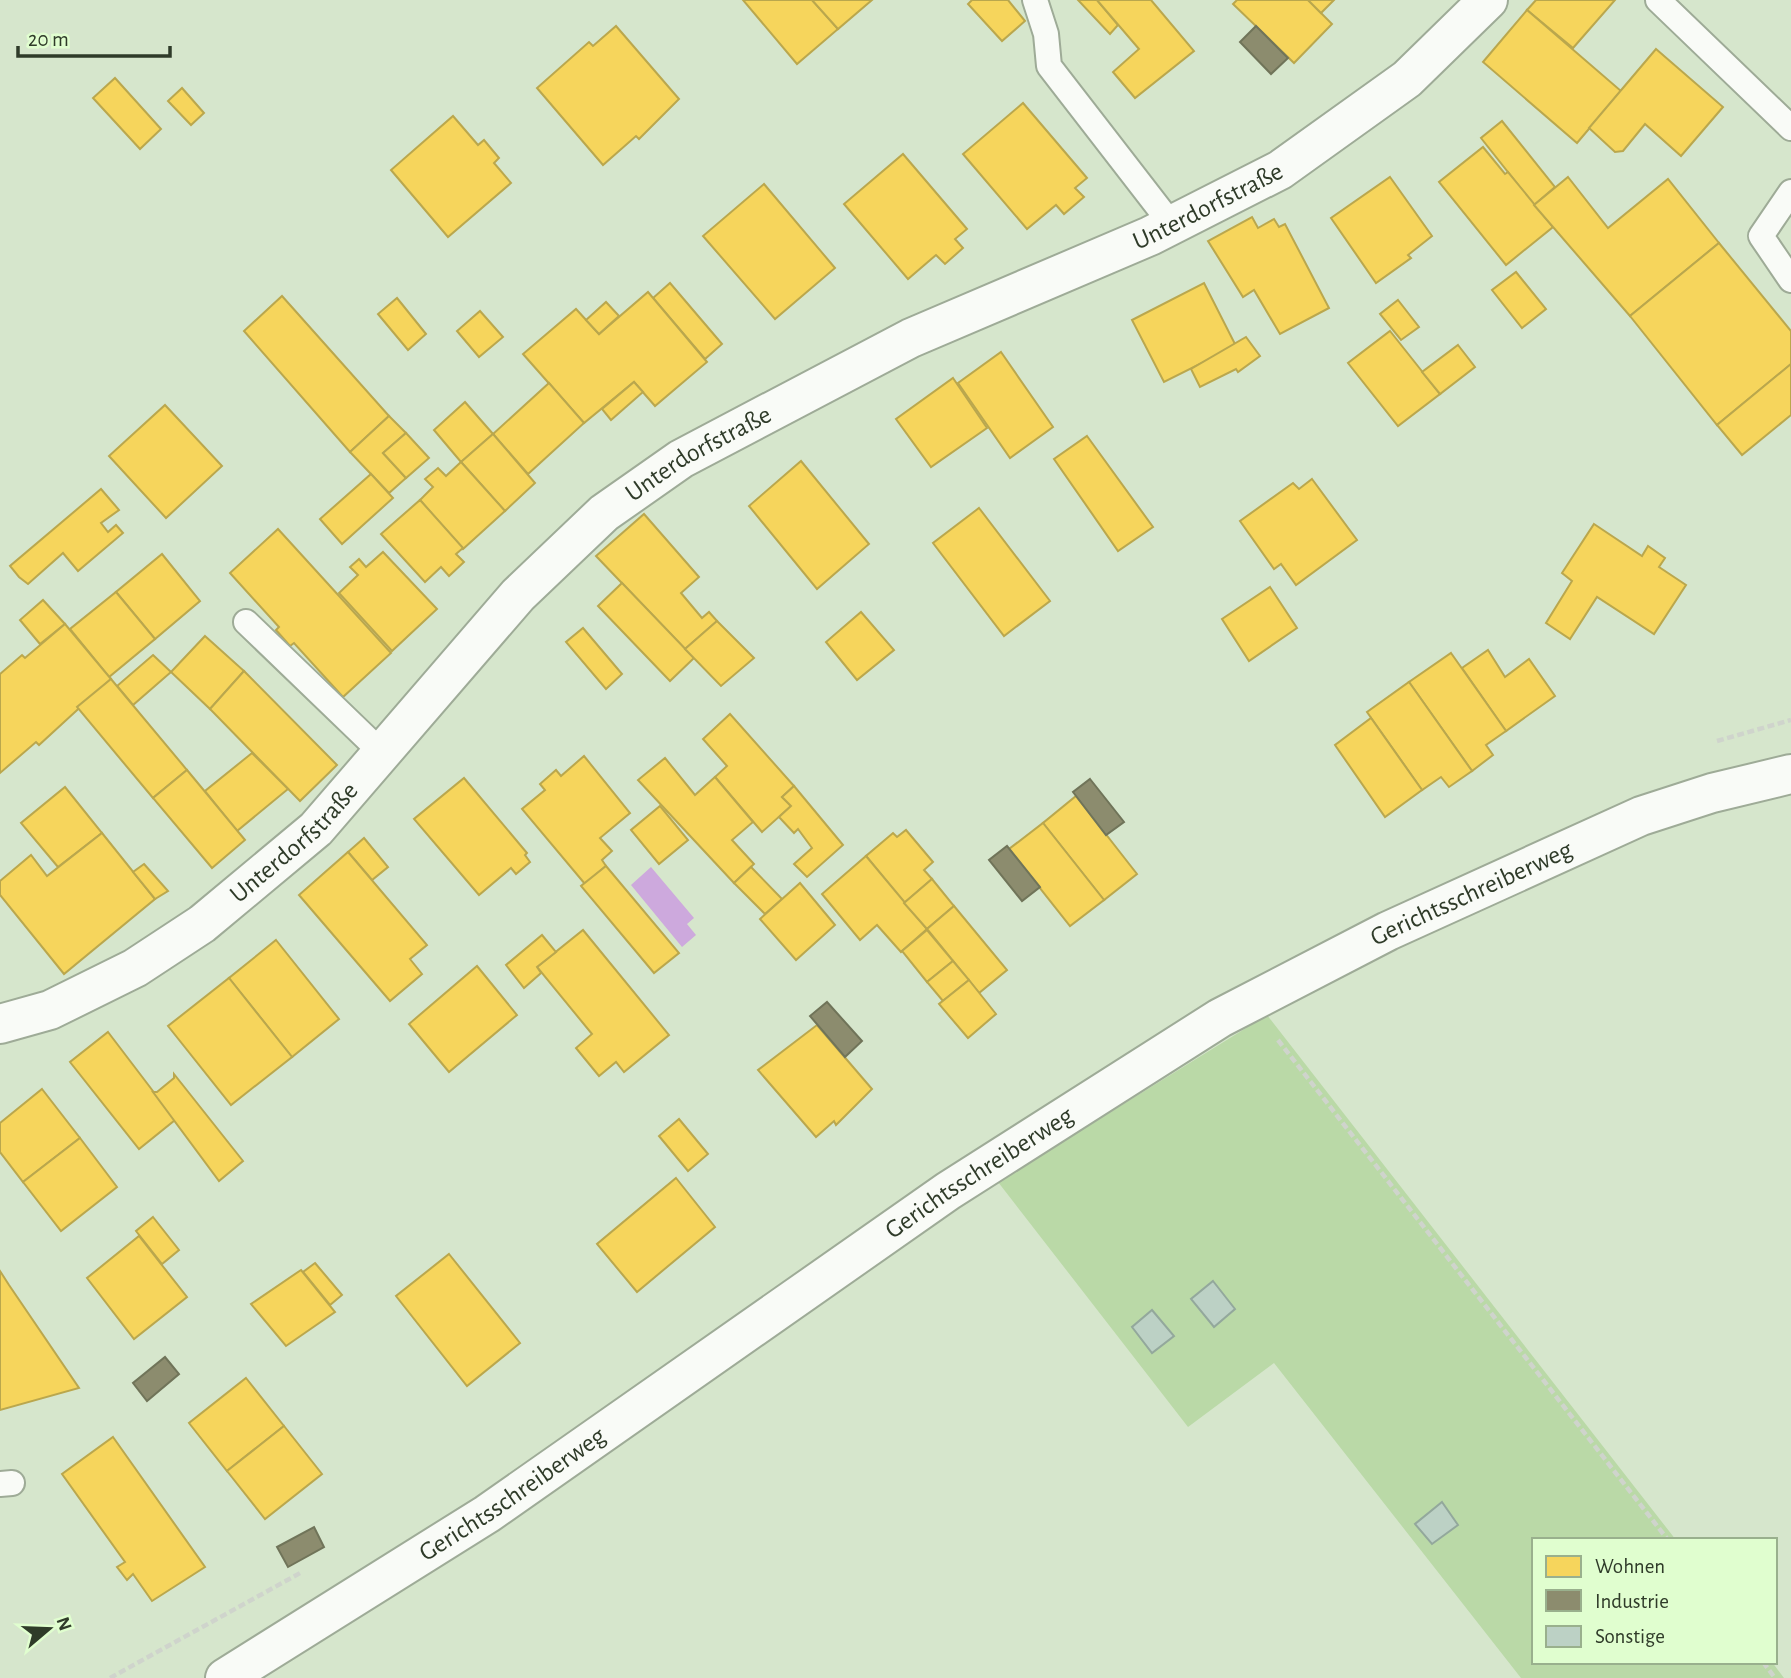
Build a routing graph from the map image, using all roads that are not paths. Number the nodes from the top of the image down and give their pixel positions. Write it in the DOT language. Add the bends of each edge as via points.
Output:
graph roads {
  1 [pos="1035,0"];
  2 [pos="1488,0"];
  3 [pos="1658,0"];
  4 [pos="1791,128"];
  5 [pos="1791,192"];
  6 [pos="1172,225"];
  7 [pos="1791,280"];
  8 [pos="246,622"];
  9 [pos="382,753"];
  10 [pos="1791,774"];
  11 [pos="0,1024"];
  12 [pos="225,1678"];
  1 -- 6 [label="lane" via="1046,34 1049,66"];
  2 -- 6 [label="street, Unterdorfstraße" via="1407,79 1280,170"];
  3 -- 4 [label="lane"];
  5 -- 7 [label="lane" via="1761,236"];
  6 -- 9 [label="street, Unterdorfstraße" via="911,338 681,458 604,513 518,595"];
  8 -- 9 [label="lane"];
  9 -- 11 [label="street, Unterdorfstraße" via="316,829 202,924 135,968 50,1010"];
  10 -- 12 [label="street, Gerichtsschreiberweg" via="1712,793 1641,817 1388,931 1249,1003 1036,1133 487,1514"];
}
